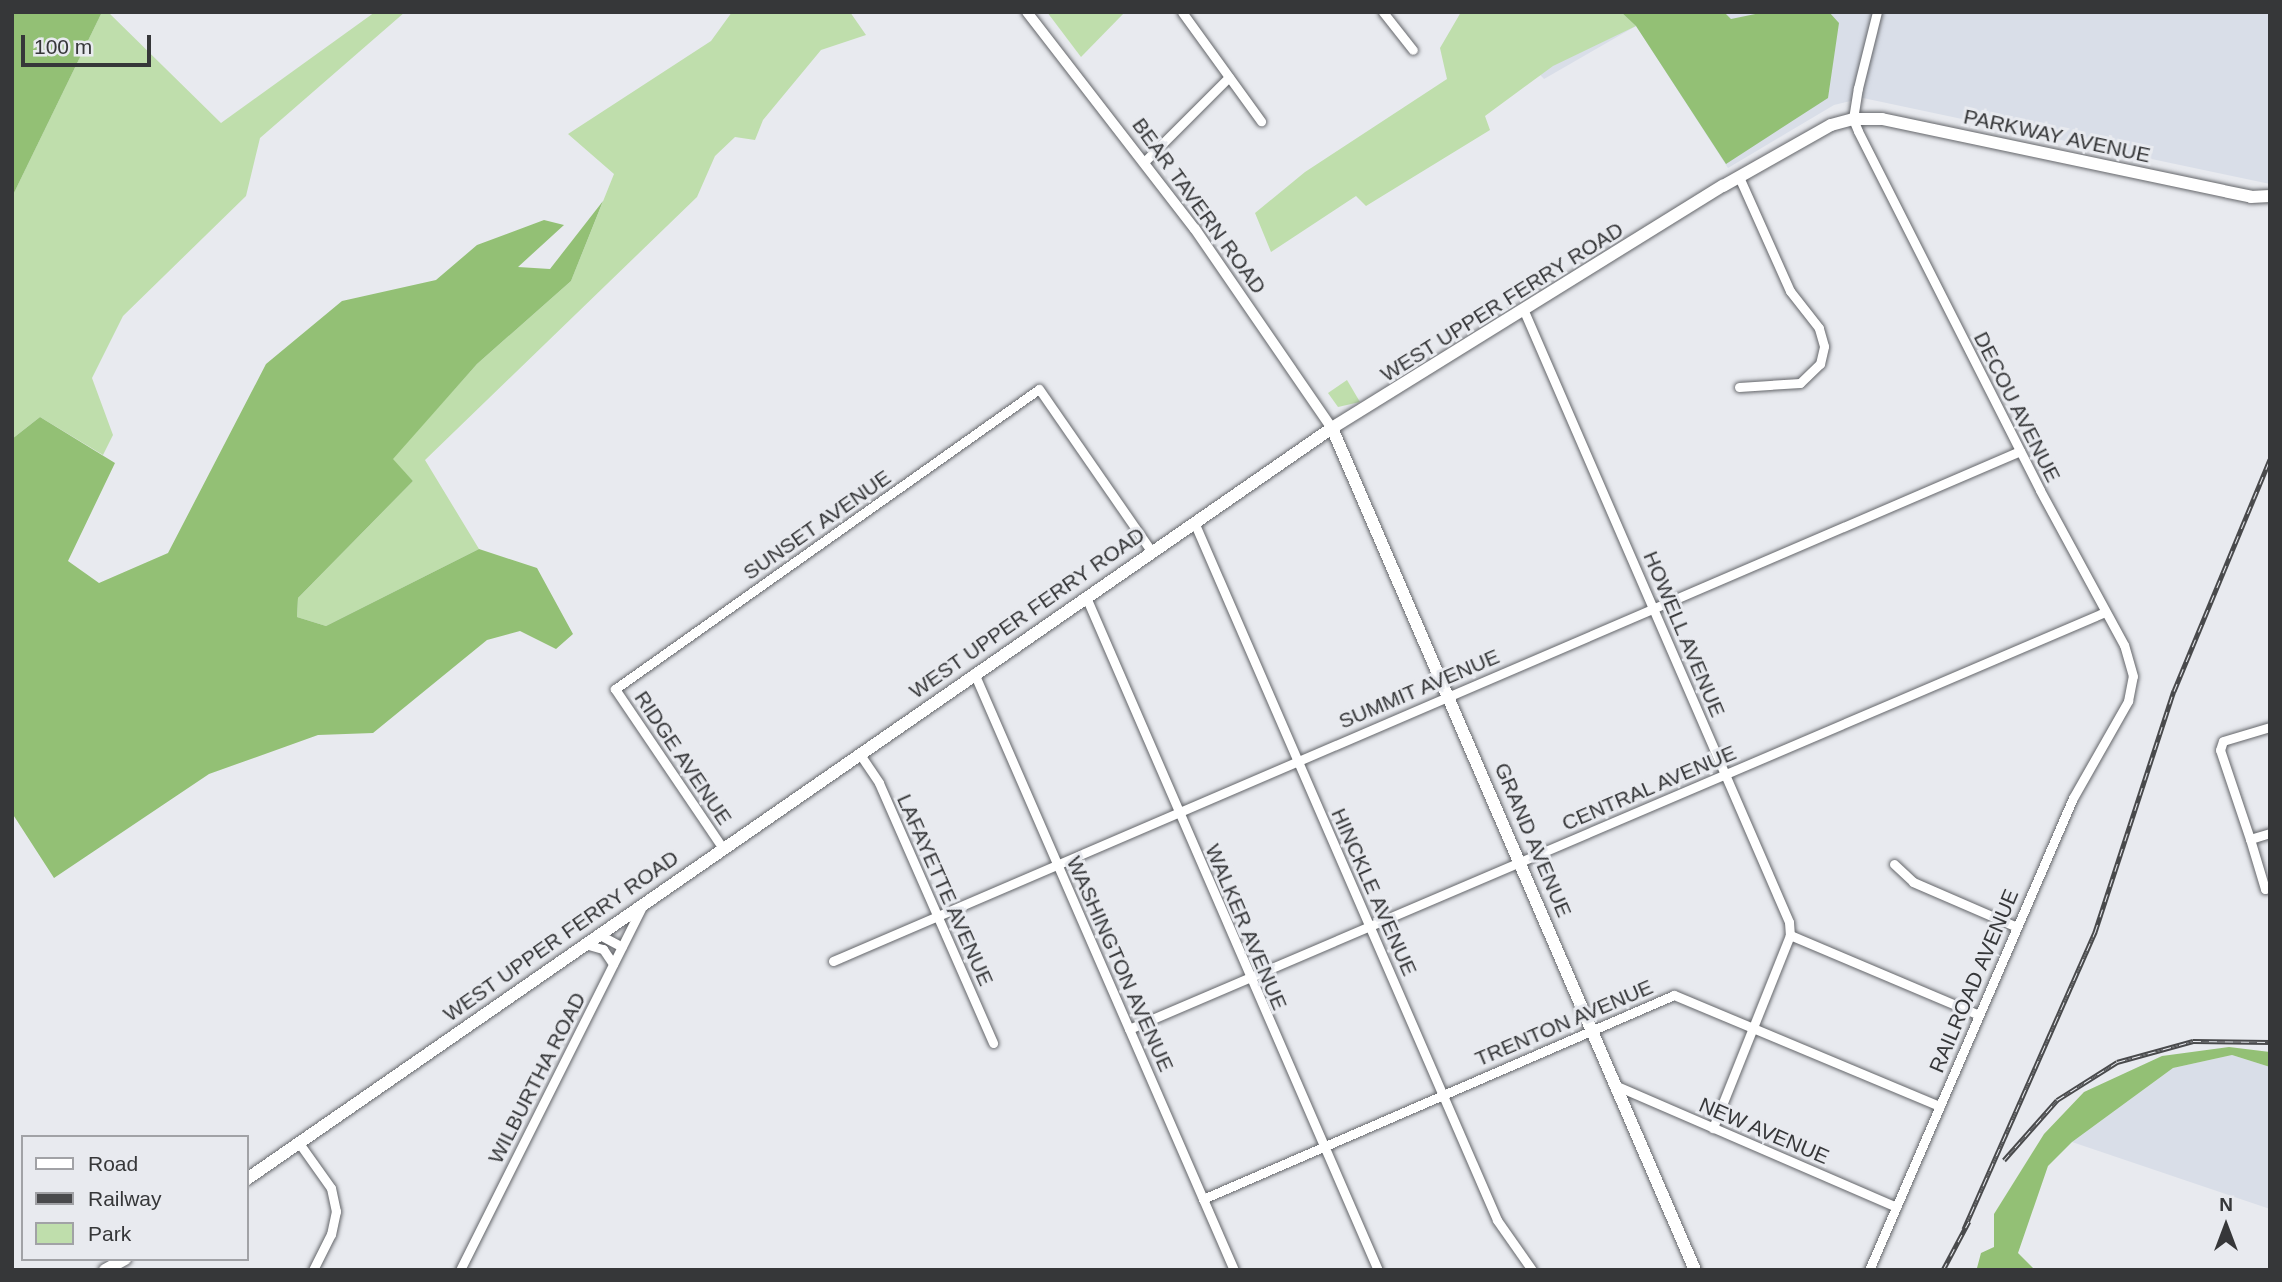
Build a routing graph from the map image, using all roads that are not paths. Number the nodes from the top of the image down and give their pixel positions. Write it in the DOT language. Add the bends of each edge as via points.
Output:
graph roads {
  1 [pos="1027,12"];
  2 [pos="1182,12"];
  3 [pos="1382,12"];
  4 [pos="1877,12"];
  5 [pos="1413,50"];
  6 [pos="1229,77"];
  7 [pos="1853,119"];
  8 [pos="1261,121"];
  9 [pos="1144,162"];
  10 [pos="1739,177"];
  11 [pos="2270,196"];
  12 [pos="2251,197"];
  13 [pos="2270,206"];
  14 [pos="1524,311"];
  15 [pos="1739,387"];
  16 [pos="1332,428"];
  17 [pos="2020,451"];
  18 [pos="1194,522"];
  19 [pos="1151,551"];
  20 [pos="1086,597"];
  21 [pos="1654,608"];
  22 [pos="2105,612"];
  23 [pos="974,673"];
  24 [pos="615,689"];
  25 [pos="1449,694"];
  26 [pos="2123,712"];
  27 [pos="2270,727"];
  28 [pos="859,753"];
  29 [pos="1298,761"];
  30 [pos="1726,775"];
  31 [pos="1178,812"];
  32 [pos="2270,833"];
  33 [pos="2250,839"];
  34 [pos="722,847"];
  35 [pos="1521,861"];
  36 [pos="1057,864"];
  37 [pos="1894,864"];
  38 [pos="2270,887"];
  39 [pos="644,902"];
  40 [pos="937,916"];
  41 [pos="1371,927"];
  42 [pos="2017,927"];
  43 [pos="598,934"];
  44 [pos="1790,935"];
  45 [pos="583,944"];
  46 [pos="622,947"];
  47 [pos="833,961"];
  48 [pos="613,964"];
  49 [pos="1249,978"];
  50 [pos="1979,1015"];
  51 [pos="1753,1028"];
  52 [pos="1129,1029"];
  53 [pos="1594,1029"];
  54 [pos="993,1043"];
  55 [pos="1619,1087"];
  56 [pos="1444,1094"];
  57 [pos="1940,1106"];
  58 [pos="1713,1128"];
  59 [pos="299,1143"];
  60 [pos="1322,1147"];
  61 [pos="248,1178"];
  62 [pos="1203,1199"];
  63 [pos="1896,1207"];
  64 [pos="121,1261"];
  65 [pos="105,1270"];
  66 [pos="313,1270"];
  67 [pos="460,1270"];
  68 [pos="1234,1270"];
  69 [pos="1378,1270"];
  70 [pos="1532,1270"];
  71 [pos="1695,1270"];
  72 [pos="1869,1270"];
  1 -- 9 [label="street, BEAR TAVERN ROAD"];
  2 -- 6 [label="street"];
  3 -- 5 [label="street"];
  4 -- 7 [label="street"];
  6 -- 8 [label="street"];
  6 -- 9 [label="street"];
  7 -- 10 [label="main road, WEST UPPER FERRY ROAD" via="1831,125"];
  7 -- 12 [label="main road, PARKWAY AVENUE" via="1882,119"];
  7 -- 17 [label="street, DECOU AVENUE"];
  9 -- 16 [label="street, BEAR TAVERN ROAD"];
  10 -- 14 [label="main road, WEST UPPER FERRY ROAD"];
  10 -- 15 [label="street" via="1790,291 1819,328 1824,346 1820,364 1800,383"];
  11 -- 12 [label="main road, PARKWAY AVENUE"];
  12 -- 13 [label="main road, PARKWAY AVENUE"];
  14 -- 16 [label="main road, WEST UPPER FERRY ROAD"];
  14 -- 21 [label="street, HOWELL AVENUE"];
  16 -- 18 [label="main road, WEST UPPER FERRY ROAD"];
  16 -- 25 [label="main road, GRAND AVENUE"];
  17 -- 21 [label="street, SUMMIT AVENUE"];
  17 -- 22 [label="street, DECOU AVENUE"];
  18 -- 19 [label="main road, WEST UPPER FERRY ROAD"];
  18 -- 29 [label="street, HINCKLE AVENUE"];
  19 -- 20 [label="main road, WEST UPPER FERRY ROAD"];
  19 -- 24 [label="street, SUNSET AVENUE" via="1039,389"];
  20 -- 23 [label="main road, WEST UPPER FERRY ROAD"];
  20 -- 31 [label="street, WALKER AVENUE"];
  21 -- 25 [label="street, SUMMIT AVENUE"];
  21 -- 30 [label="street, HOWELL AVENUE"];
  22 -- 26 [label="street, DECOU AVENUE" via="2132,665 2132,689"];
  22 -- 30 [label="street, CENTRAL AVENUE"];
  23 -- 28 [label="main road, WEST UPPER FERRY ROAD"];
  23 -- 36 [label="street, WASHINGTON AVENUE"];
  24 -- 34 [label="street, RIDGE AVENUE"];
  25 -- 29 [label="street, SUMMIT AVENUE"];
  25 -- 35 [label="main road, GRAND AVENUE"];
  26 -- 42 [label="street, RAILROAD AVENUE" via="2074,797"];
  27 -- 33 [label="street" via="2223,741 2220,750"];
  28 -- 34 [label="main road, WEST UPPER FERRY ROAD"];
  28 -- 40 [label="street, LAFAYETTE AVENUE" via="879,783"];
  29 -- 31 [label="street, SUMMIT AVENUE"];
  29 -- 41 [label="street, HINCKLE AVENUE"];
  30 -- 35 [label="street, CENTRAL AVENUE"];
  30 -- 44 [label="street, HOWELL AVENUE" via="1789,922"];
  31 -- 36 [label="street, SUMMIT AVENUE"];
  31 -- 49 [label="street, WALKER AVENUE"];
  32 -- 33 [label="street"];
  33 -- 38 [label="street" via="2265,889"];
  34 -- 39 [label="main road, WEST UPPER FERRY ROAD"];
  35 -- 41 [label="street, CENTRAL AVENUE"];
  35 -- 53 [label="main road, GRAND AVENUE"];
  36 -- 40 [label="street, SUMMIT AVENUE"];
  36 -- 52 [label="street, WASHINGTON AVENUE"];
  37 -- 42 [label="street" via="1913,882"];
  39 -- 43 [label="main road, WEST UPPER FERRY ROAD"];
  39 -- 46 [label="street, WILBURTHA ROAD"];
  40 -- 47 [label="street, SUMMIT AVENUE"];
  40 -- 54 [label="street, LAFAYETTE AVENUE"];
  41 -- 49 [label="street, CENTRAL AVENUE"];
  41 -- 56 [label="street, HINCKLE AVENUE"];
  42 -- 50 [label="street, RAILROAD AVENUE"];
  43 -- 45 [label="main road, WEST UPPER FERRY ROAD"];
  43 -- 46 [label="street"];
  44 -- 50 [label="street"];
  44 -- 51 [label="street"];
  45 -- 48 [label="street" via="603,949"];
  45 -- 59 [label="main road, WEST UPPER FERRY ROAD"];
  46 -- 48 [label="street, WILBURTHA ROAD"];
  48 -- 67 [label="street, WILBURTHA ROAD"];
  49 -- 52 [label="street, CENTRAL AVENUE"];
  49 -- 60 [label="street, WALKER AVENUE"];
  50 -- 57 [label="street, RAILROAD AVENUE"];
  51 -- 53 [label="street, TRENTON AVENUE" via="1674,995"];
  51 -- 57 [label="street, TRENTON AVENUE"];
  51 -- 58 [label="street"];
  52 -- 62 [label="street, WASHINGTON AVENUE"];
  53 -- 55 [label="main road, GRAND AVENUE"];
  53 -- 56 [label="street, TRENTON AVENUE"];
  55 -- 58 [label="street, NEW AVENUE"];
  55 -- 71 [label="main road, GRAND AVENUE"];
  56 -- 60 [label="street, TRENTON AVENUE"];
  56 -- 70 [label="street, HINCKLE AVENUE" via="1501,1228"];
  57 -- 63 [label="street, RAILROAD AVENUE"];
  58 -- 63 [label="street, NEW AVENUE"];
  59 -- 61 [label="main road, WEST UPPER FERRY ROAD"];
  59 -- 66 [label="street" via="331,1188 336,1211 331,1234"];
  60 -- 62 [label="street, TRENTON AVENUE"];
  60 -- 69 [label="street, WALKER AVENUE"];
  62 -- 68 [label="street, WASHINGTON AVENUE"];
  63 -- 72 [label="street, RAILROAD AVENUE"];
  64 -- 65 [label="main road"];
}
